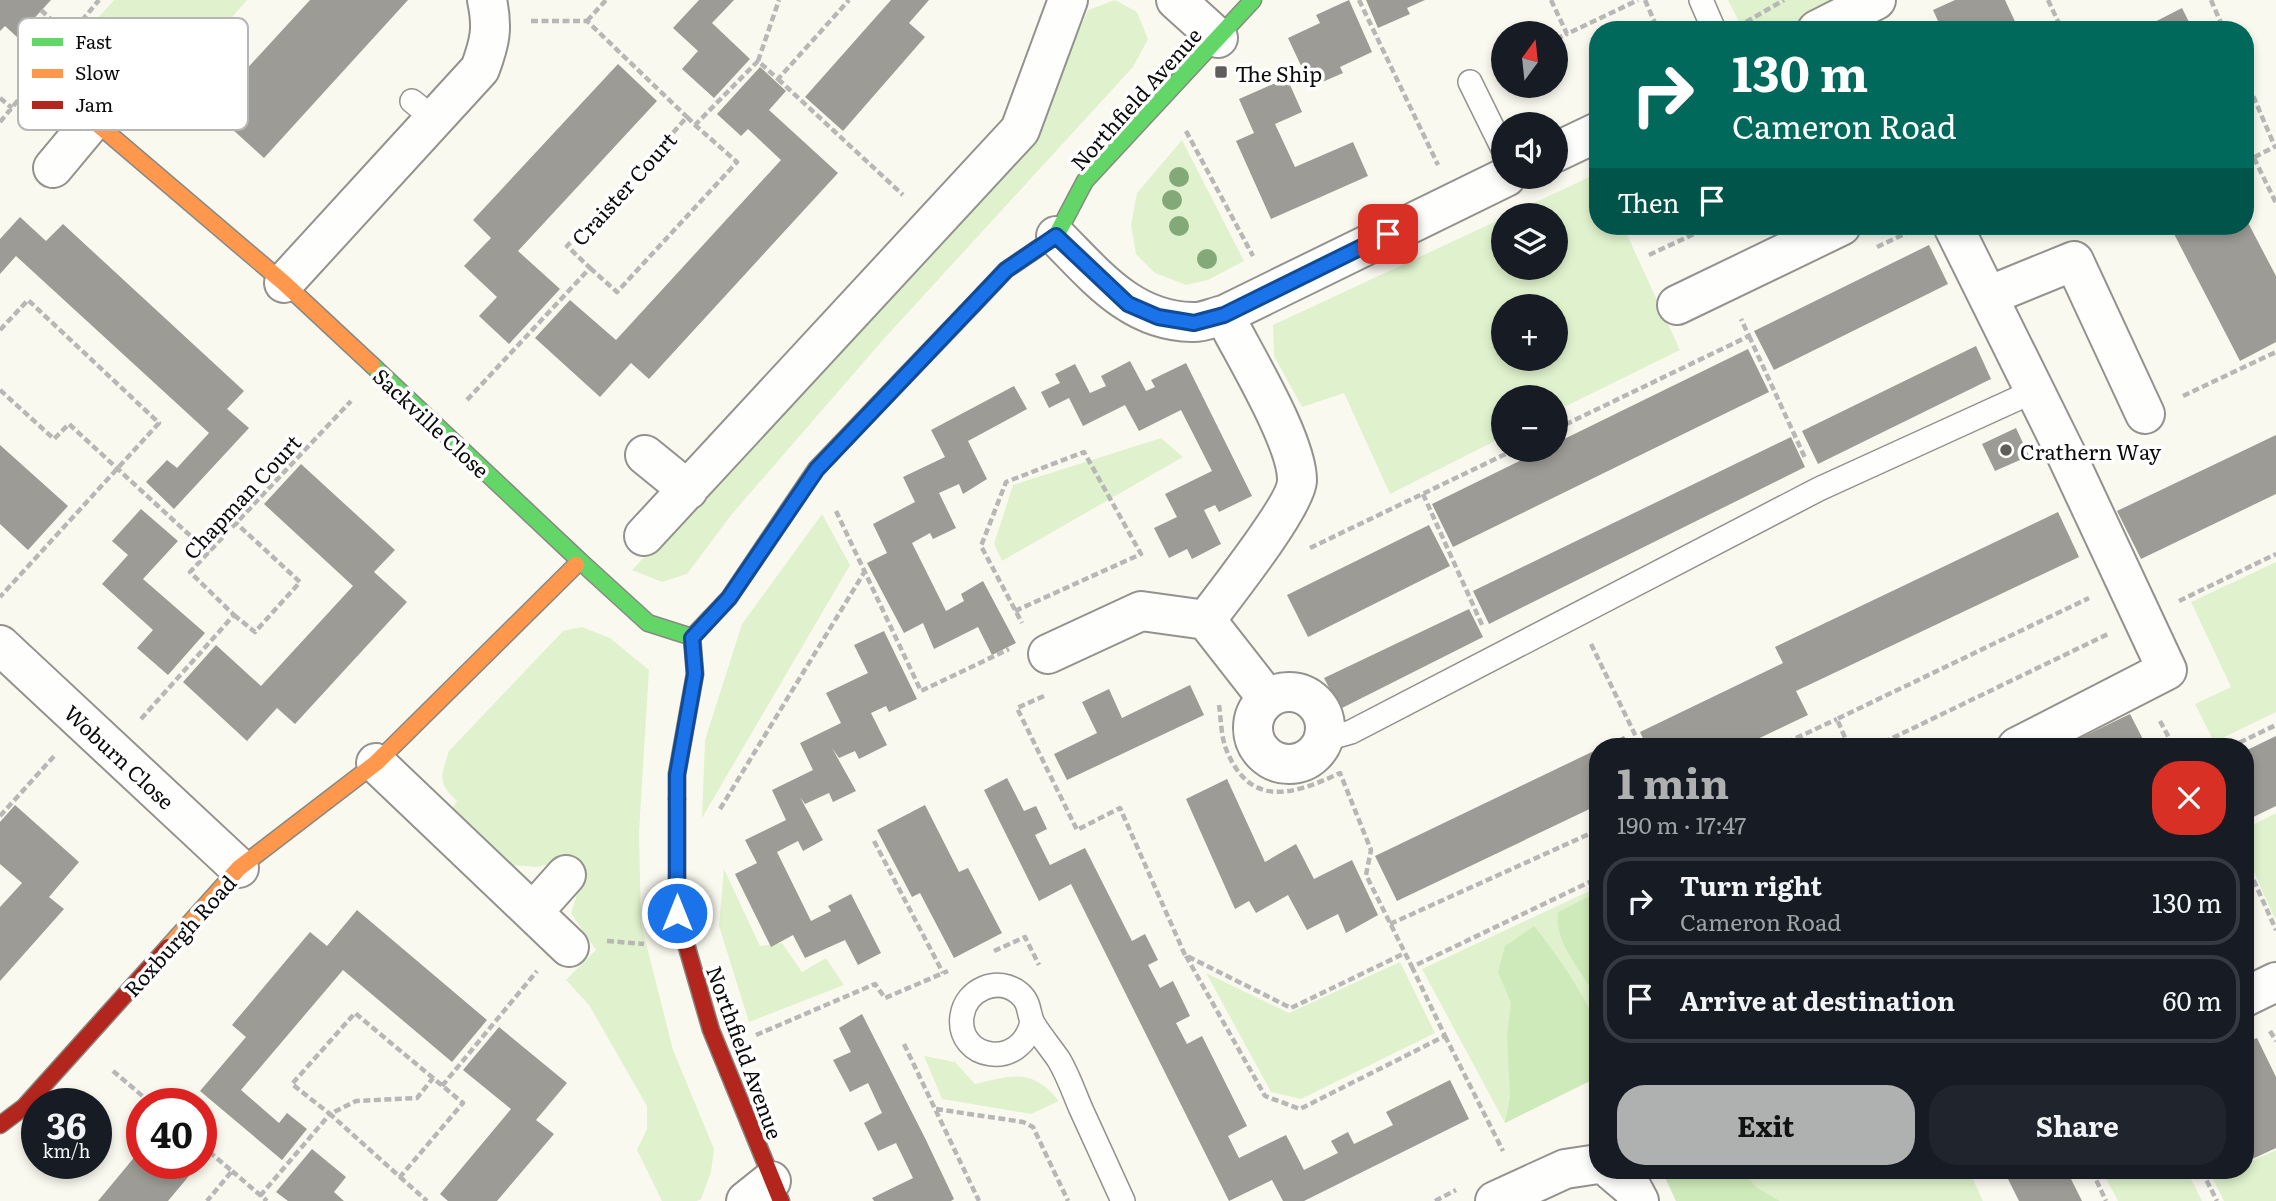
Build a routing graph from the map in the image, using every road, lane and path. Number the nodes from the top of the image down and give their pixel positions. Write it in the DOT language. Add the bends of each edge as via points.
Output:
graph roads {
  1 [pos="487,0"];
  2 [pos="606,0"];
  3 [pos="779,0"];
  4 [pos="849,0"];
  5 [pos="1068,0"];
  6 [pos="1176,0"];
  7 [pos="1253,0"];
  8 [pos="1359,0"];
  9 [pos="1551,0"];
  10 [pos="1638,0"];
  11 [pos="1645,0"];
  12 [pos="1701,0"];
  13 [pos="1784,0"];
  14 [pos="2048,0"];
  15 [pos="2211,0"];
  16 [pos="41,10"];
  17 [pos="50,18"];
  18 [pos="587,21"];
  19 [pos="1561,21"];
  20 [pos="1594,21"];
  21 [pos="1654,21"];
  22 [pos="1710,21"];
  23 [pos="1749,21"];
  24 [pos="2058,21"];
  25 [pos="2220,21"];
  26 [pos="521,22"];
  27 [pos="1589,23"];
  28 [pos="1568,34"];
  29 [pos="1218,38"];
  30 [pos="758,61"];
  31 [pos="778,79"];
  32 [pos="1470,82"];
  33 [pos="0,98"];
  34 [pos="2254,98"];
  35 [pos="12,108"];
  36 [pos="687,117"];
  37 [pos="1181,121"];
  38 [pos="695,125"];
  39 [pos="1491,125"];
  40 [pos="85,130"];
  41 [pos="105,130"];
  42 [pos="1589,136"];
  43 [pos="1568,146"];
  44 [pos="2276,147"];
  45 [pos="2254,158"];
  46 [pos="53,168"];
  47 [pos="1440,169"];
  48 [pos="1491,184"];
  49 [pos="2276,203"];
  50 [pos="934,224"];
  51 [pos="1692,235"];
  52 [pos="1822,235"];
  53 [pos="1902,235"];
  54 [pos="1958,235"];
  55 [pos="1056,236"];
  56 [pos="1872,249"];
  57 [pos="1649,255"];
  58 [pos="1258,264"];
  59 [pos="590,268"];
  60 [pos="284,283"];
  61 [pos="1988,296"];
  62 [pos="1677,305"];
  63 [pos="1738,314"];
  64 [pos="1224,315"];
  65 [pos="0,330"];
  66 [pos="1749,337"];
  67 [pos="378,372"];
  68 [pos="0,390"];
  69 [pos="2034,391"];
  70 [pos="2145,414"];
  71 [pos="1568,423"];
  72 [pos="439,430"];
  73 [pos="645,454"];
  74 [pos="1491,461"];
  75 [pos="117,468"];
  76 [pos="817,469"];
  77 [pos="1819,489"];
  78 [pos="688,490"];
  79 [pos="1423,494"];
  80 [pos="236,523"];
  81 [pos="644,536"];
  82 [pos="209,553"];
  83 [pos="2276,554"];
  84 [pos="1302,555"];
  85 [pos="580,561"];
  86 [pos="865,572"];
  87 [pos="0,597"];
  88 [pos="2091,597"];
  89 [pos="1016,611"];
  90 [pos="234,615"];
  91 [pos="1577,615"];
  92 [pos="2142,618"];
  93 [pos="1206,620"];
  94 [pos="692,638"];
  95 [pos="1037,643"];
  96 [pos="0,645"];
  97 [pos="1010,649"];
  98 [pos="1497,656"];
  99 [pos="1047,694"];
  100 [pos="1213,695"];
  101 [pos="1266,698"];
  102 [pos="1837,719"];
  103 [pos="84,723"];
  104 [pos="137,723"];
  105 [pos="2276,725"];
  106 [pos="1637,738"];
  107 [pos="1796,738"];
  108 [pos="1845,738"];
  109 [pos="1893,738"];
  110 [pos="2035,738"];
  111 [pos="2249,738"];
  112 [pos="1323,740"];
  113 [pos="376,764"];
  114 [pos="717,813"];
  115 [pos="0,816"];
  116 [pos="1589,834"];
  117 [pos="874,841"];
  118 [pos="239,869"];
  119 [pos="566,875"];
  120 [pos="2254,881"];
  121 [pos="1589,882"];
  122 [pos="533,912"];
  123 [pos="1390,924"];
  124 [pos="2276,930"];
  125 [pos="582,944"];
  126 [pos="651,944"];
  127 [pos="1405,953"];
  128 [pos="1185,955"];
  129 [pos="1412,967"];
  130 [pos="539,969"];
  131 [pos="943,973"];
  132 [pos="2276,982"];
  133 [pos="876,984"];
  134 [pos="2254,993"];
  135 [pos="1032,1022"];
  136 [pos="1446,1036"];
  137 [pos="747,1039"];
  138 [pos="80,1044"];
  139 [pos="904,1044"];
  140 [pos="433,1078"];
  141 [pos="442,1086"];
  142 [pos="133,1088"];
  143 [pos="936,1109"];
  144 [pos="330,1114"];
  145 [pos="0,1125"];
  146 [pos="217,1158"];
  147 [pos="1503,1160"];
  148 [pos="1589,1165"];
  149 [pos="232,1171"];
  150 [pos="400,1177"];
  151 [pos="1621,1179"];
  152 [pos="2096,1179"];
  153 [pos="2206,1179"];
  154 [pos="1457,1190"];
  155 [pos="766,1194"];
  156 [pos="260,1196"];
  157 [pos="207,1201"];
  158 [pos="267,1201"];
  159 [pos="427,1201"];
  160 [pos="979,1201"];
  161 [pos="1068,1201"];
  162 [pos="1123,1201"];
  163 [pos="1435,1201"];
  164 [pos="1495,1201"];
  165 [pos="1639,1201"];
  166 [pos="2106,1201"];
  167 [pos="2217,1201"];
  1 -- 60 [label="street" via="490,42 480,69 423,110"];
  2 -- 18 [label="path"];
  3 -- 30 [label="path"];
  4 -- 31 [label="path"];
  5 -- 50 [label="street" via="1020,130"];
  6 -- 29 [label="street"];
  7 -- 29 [label="street, Northfield Avenue"];
  8 -- 47 [label="path"];
  9 -- 19 [label="path"];
  10 -- 20 [label="path"];
  11 -- 21 [label="path"];
  12 -- 22 [label="lane"];
  13 -- 23 [label="path"];
  14 -- 24 [label="path"];
  15 -- 25 [label="path"];
  16 -- 17 [label="path"];
  18 -- 26 [label="path"];
  18 -- 36 [label="path"];
  27 -- 28 [label="path"];
  29 -- 55 [label="street, Northfield Avenue" via="1085,181"];
  30 -- 31 [label="path"];
  30 -- 38 [label="path, Craister Court"];
  31 -- 50 [label="path"];
  32 -- 39 [label="lane"];
  33 -- 35 [label="path"];
  34 -- 44 [label="path"];
  36 -- 38 [label="path, Craister Court"];
  36 -- 59 [label="path, Craister Court" via="567,246"];
  37 -- 58 [label="path"];
  38 -- 59 [label="path" via="737,162 617,292"];
  40 -- 46 [label="street"];
  41 -- 60 [label="street, Sackville Close"];
  42 -- 43 [label="street"];
  44 -- 45 [label="path"];
  45 -- 49 [label="path"];
  48 -- 64 [label="street"];
  50 -- 78 [label="street"];
  51 -- 57 [label="path"];
  52 -- 62 [label="street"];
  53 -- 56 [label="path"];
  54 -- 61 [label="street"];
  55 -- 64 [label="street" via="1128,304 1158,317 1194,323"];
  55 -- 76 [label="street, Northfield Avenue" via="1006,270"];
  59 -- 72 [label="path, Craister Court"];
  60 -- 67 [label="street, Sackville Close"];
  61 -- 69 [label="street"];
  61 -- 70 [label="street" via="2074,261"];
  63 -- 66 [label="path"];
  64 -- 93 [label="street" via="1289,442 1297,482 1285,511"];
  65 -- 75 [label="path" via="28,300 159,423"];
  66 -- 71 [label="path"];
  66 -- 77 [label="path"];
  67 -- 72 [label="street, Sackville Close"];
  67 -- 80 [label="path, Chapman Court"];
  68 -- 75 [label="path" via="54,439 69,424"];
  69 -- 77 [label="lane"];
  69 -- 92 [label="street"];
  72 -- 85 [label="street, Sackville Close"];
  73 -- 78 [label="street"];
  74 -- 79 [label="path"];
  75 -- 82 [label="path"];
  75 -- 87 [label="path"];
  76 -- 86 [label="path"];
  76 -- 94 [label="street, Northfield Avenue" via="729,598"];
  77 -- 91 [label="lane"];
  78 -- 81 [label="street"];
  79 -- 84 [label="path"];
  79 -- 98 [label="path"];
  80 -- 82 [label="path, Chapman Court"];
  80 -- 90 [label="path" via="300,582 255,632"];
  82 -- 90 [label="path, Chapman Court" via="190,572"];
  83 -- 92 [label="path"];
  85 -- 94 [label="street" via="648,623"];
  85 -- 113 [label="street, Roxburgh Road"];
  86 -- 97 [label="path" via="921,691"];
  86 -- 114 [label="path"];
  88 -- 102 [label="path"];
  89 -- 89 [label="path" via="981,546 1006,482 1084,452 1141,554"];
  89 -- 95 [label="path"];
  90 -- 104 [label="path"];
  91 -- 98 [label="lane"];
  91 -- 106 [label="path"];
  92 -- 109 [label="path"];
  92 -- 110 [label="street" via="2167,670"];
  93 -- 95 [label="street" via="1141,611"];
  93 -- 101 [label="street"];
  94 -- 155 [label="street, Northfield Avenue" via="695,674 677,775 677,913"];
  96 -- 103 [label="street, Woburn Close"];
  98 -- 112 [label="lane" via="1351,732"];
  99 -- 128 [label="path" via="1017,708 1077,830 1120,808"];
  100 -- 123 [label="path" via="1219,705 1225,747 1236,769 1258,789 1280,793 1306,789 1340,773 1371,850 1366,874"];
  101 -- 112 [label="street" via="1285,691 1309,697 1324,717"];
  101 -- 112 [label="street" via="1253,720 1252,732 1263,754 1286,764 1299,763 1317,751"];
  102 -- 107 [label="path"];
  102 -- 108 [label="path"];
  103 -- 115 [label="path"];
  103 -- 118 [label="street, Woburn Close"];
  105 -- 111 [label="path"];
  113 -- 118 [label="street, Roxburgh Road"];
  113 -- 122 [label="street"];
  116 -- 123 [label="path"];
  117 -- 131 [label="path"];
  118 -- 138 [label="street, Roxburgh Road"];
  119 -- 122 [label="street"];
  120 -- 124 [label="path"];
  121 -- 129 [label="path"];
  122 -- 125 [label="street"];
  123 -- 127 [label="path"];
  125 -- 126 [label="path"];
  127 -- 128 [label="path" via="1291,1008"];
  127 -- 129 [label="path"];
  128 -- 136 [label="path" via="1265,1096 1300,1109"];
  129 -- 136 [label="path"];
  130 -- 141 [label="path"];
  132 -- 134 [label="street"];
  133 -- 137 [label="path"];
  135 -- 162 [label="lane" via="1060,1062"];
  136 -- 147 [label="path" via="1504,1153"];
  138 -- 142 [label="path"];
  138 -- 145 [label="street, Roxburgh Road" via="24,1107"];
  139 -- 143 [label="path"];
  140 -- 141 [label="path"];
  140 -- 144 [label="path" via="417,1098 356,1101"];
  140 -- 144 [label="path" via="355,1013 292,1084"];
  141 -- 150 [label="path" via="463,1103"];
  143 -- 160 [label="path"];
  143 -- 161 [label="path" via="1033,1127"];
  144 -- 150 [label="path"];
  144 -- 156 [label="path"];
  146 -- 149 [label="path"];
  148 -- 164 [label="street" via="1565,1169"];
  149 -- 156 [label="path"];
  149 -- 157 [label="path"];
  150 -- 159 [label="path"];
  151 -- 165 [label="street"];
  152 -- 166 [label="path"];
  153 -- 167 [label="path"];
  154 -- 163 [label="path"];
  156 -- 158 [label="path"];
}
